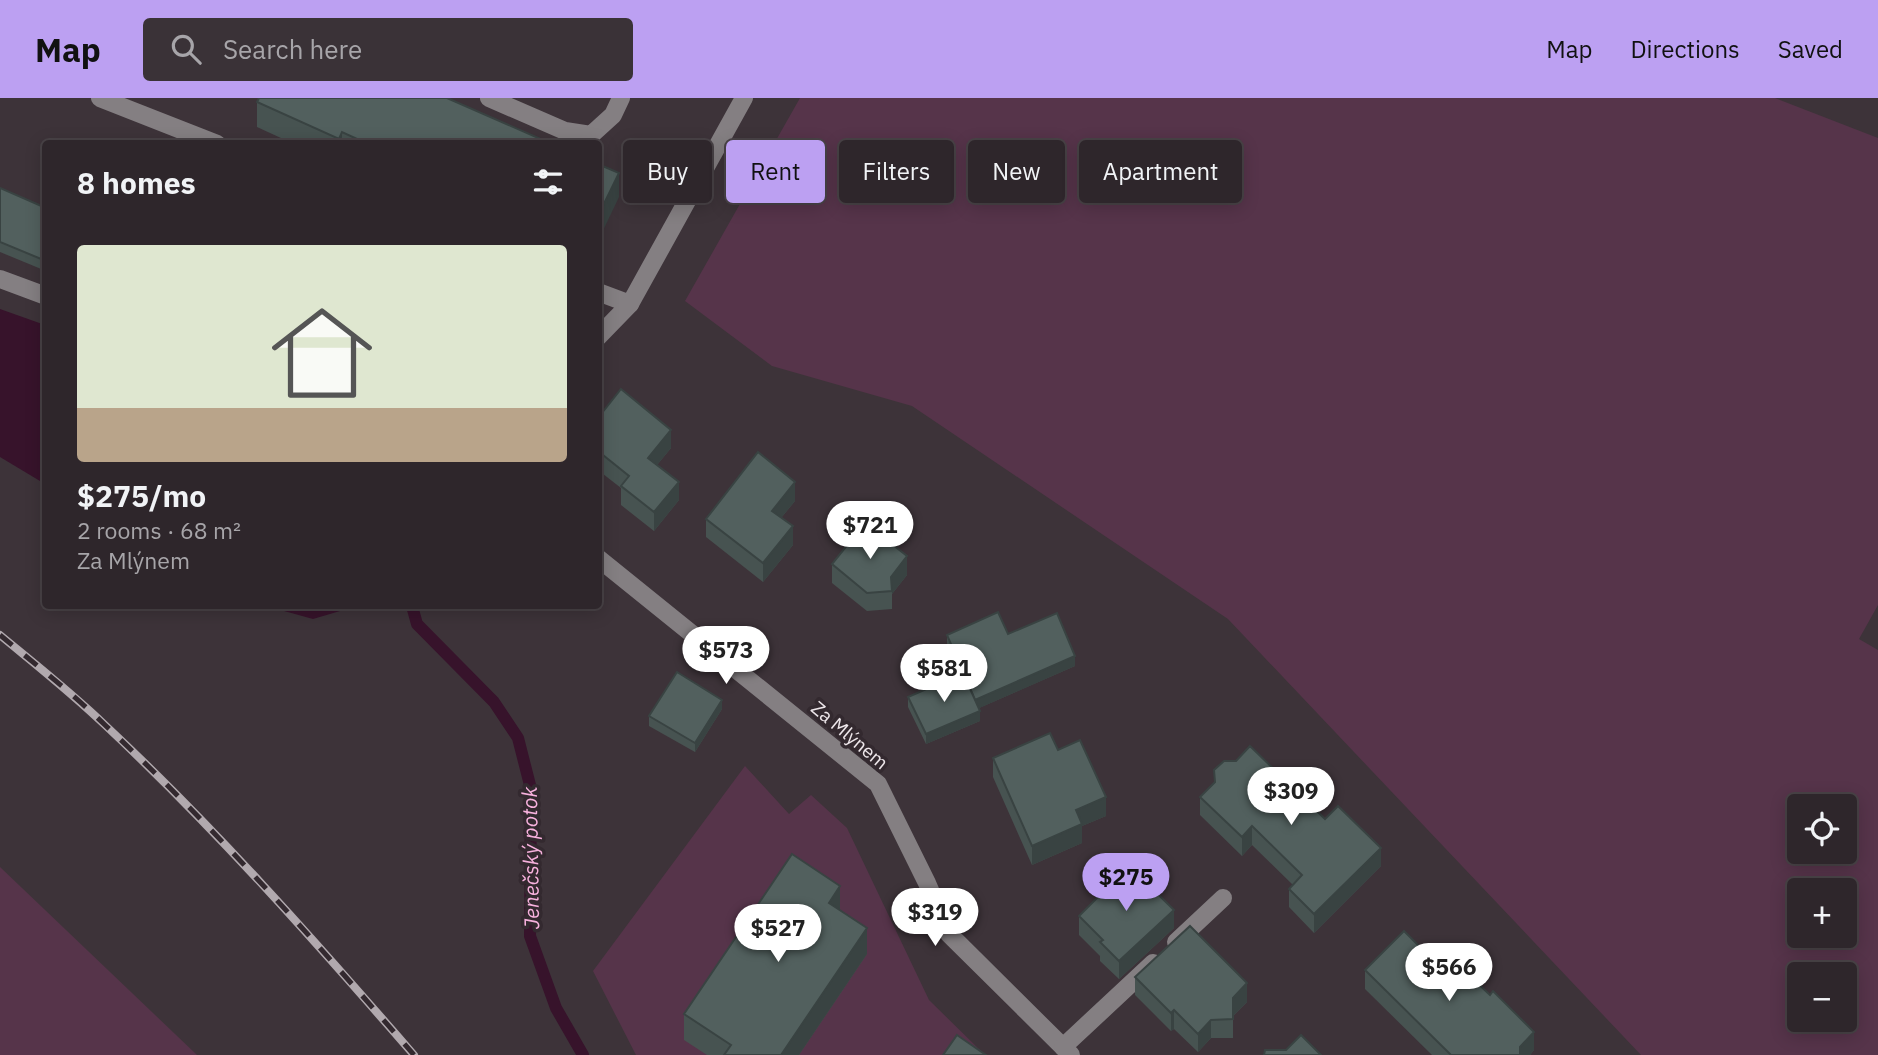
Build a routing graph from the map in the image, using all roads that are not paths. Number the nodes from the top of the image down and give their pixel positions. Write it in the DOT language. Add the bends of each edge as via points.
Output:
graph roads {
  1 [pos="100,98"];
  2 [pos="489,98"];
  3 [pos="621,98"];
  4 [pos="744,98"];
  5 [pos="207,140"];
  6 [pos="0,279"];
  7 [pos="602,294"];
  8 [pos="42,295"];
  9 [pos="630,304"];
  10 [pos="602,333"];
  11 [pos="602,561"];
  12 [pos="1223,898"];
  13 [pos="1067,1051"];
  1 -- 5 [label="street"];
  2 -- 3 [label="street" via="565,131 591,135 613,115"];
  4 -- 9 [label="street"];
  6 -- 8 [label="street"];
  7 -- 9 [label="street"];
  9 -- 10 [label="street"];
  11 -- 13 [label="street, Za Mlýnem" via="878,784 949,934"];
  12 -- 13 [label="street"];
}
